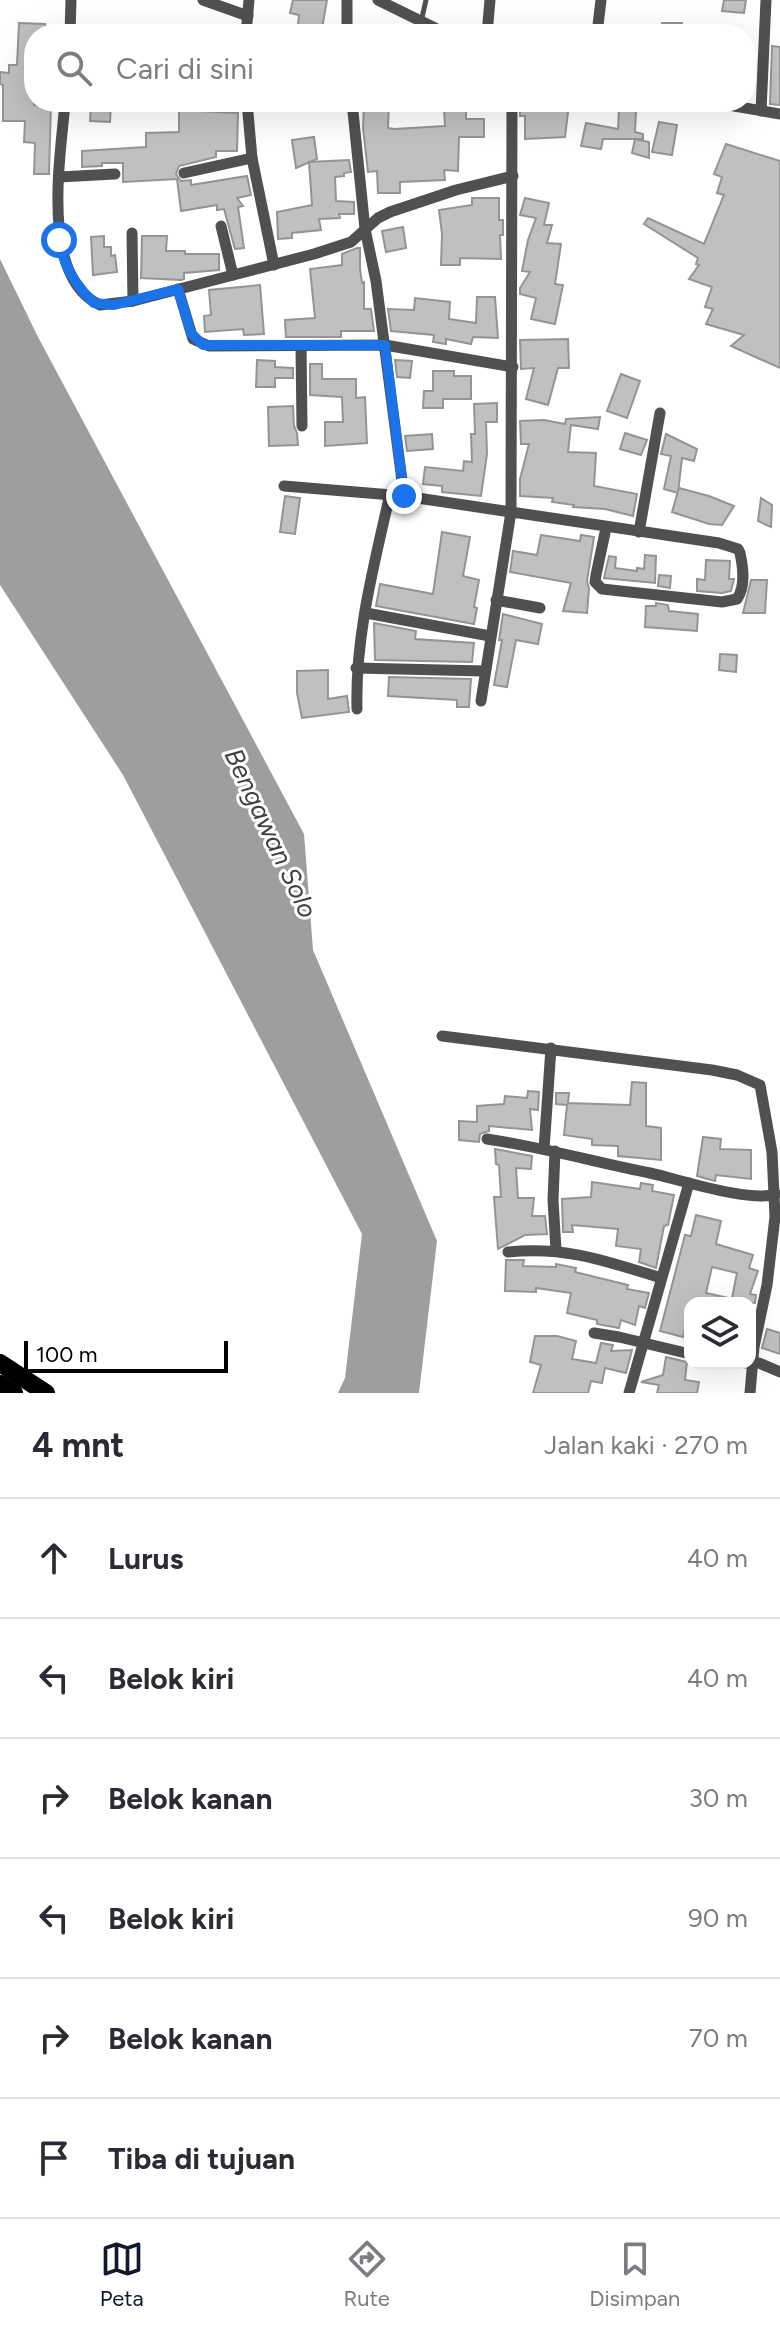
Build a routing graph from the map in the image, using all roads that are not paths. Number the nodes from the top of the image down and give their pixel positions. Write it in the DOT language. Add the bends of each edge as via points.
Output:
graph roads {
  1 [pos="71,0"];
  2 [pos="203,0"];
  3 [pos="249,0"];
  4 [pos="347,0"];
  5 [pos="378,0"];
  6 [pos="426,0"];
  7 [pos="490,0"];
  8 [pos="601,0"];
  9 [pos="766,0"];
  10 [pos="248,16"];
  11 [pos="421,22"];
  12 [pos="70,24"];
  13 [pos="247,24"];
  14 [pos="347,24"];
  15 [pos="425,24"];
  16 [pos="488,24"];
  17 [pos="598,24"];
  18 [pos="756,110"];
  19 [pos="761,111"];
  20 [pos="64,112"];
  21 [pos="248,112"];
  22 [pos="353,112"];
  23 [pos="512,112"];
  24 [pos="780,114"];
  25 [pos="252,158"];
  26 [pos="184,173"];
  27 [pos="115,174"];
  28 [pos="513,176"];
  29 [pos="59,177"];
  30 [pos="221,226"];
  31 [pos="365,229"];
  32 [pos="132,233"];
  33 [pos="274,265"];
  34 [pos="233,275"];
  35 [pos="178,289"];
  36 [pos="133,301"];
  37 [pos="385,345"];
  38 [pos="301,346"];
  39 [pos="513,367"];
  40 [pos="660,413"];
  41 [pos="302,426"];
  42 [pos="284,486"];
  43 [pos="390,494"];
  44 [pos="404,496"];
  45 [pos="511,512"];
  46 [pos="606,528"];
  47 [pos="639,532"];
  48 [pos="496,600"];
  49 [pos="540,608"];
  50 [pos="366,613"];
  51 [pos="490,636"];
  52 [pos="356,668"];
  53 [pos="484,671"];
  54 [pos="481,701"];
  55 [pos="357,709"];
  56 [pos="442,1036"];
  57 [pos="551,1048"];
  58 [pos="487,1139"];
  59 [pos="550,1150"];
  60 [pos="689,1183"];
  61 [pos="778,1190"];
  62 [pos="556,1250"];
  63 [pos="508,1252"];
  64 [pos="661,1278"];
  65 [pos="594,1333"];
  66 [pos="756,1340"];
  67 [pos="644,1343"];
  68 [pos="684,1353"];
  69 [pos="0,1363"];
  70 [pos="756,1364"];
  71 [pos="752,1369"];
  72 [pos="780,1372"];
  73 [pos="0,1384"];
  74 [pos="14,1393"];
  75 [pos="46,1393"];
  76 [pos="629,1393"];
  77 [pos="750,1393"];
  1 -- 12 [label="street"];
  2 -- 10 [label="street"];
  3 -- 10 [label="street"];
  4 -- 14 [label="street"];
  5 -- 11 [label="street"];
  6 -- 11 [label="lane"];
  7 -- 16 [label="street"];
  8 -- 17 [label="street"];
  9 -- 19 [label="street"];
  10 -- 13 [label="street"];
  11 -- 15 [label="street"];
  18 -- 19 [label="street"];
  19 -- 24 [label="street"];
  20 -- 29 [label="street"];
  21 -- 25 [label="street"];
  22 -- 31 [label="street"];
  23 -- 28 [label="street"];
  25 -- 26 [label="street"];
  25 -- 33 [label="street"];
  27 -- 29 [label="street"];
  28 -- 31 [label="street" via="432,197 378,218"];
  28 -- 39 [label="street"];
  29 -- 36 [label="street" via="59,240 71,273 94,303"];
  30 -- 34 [label="street"];
  31 -- 33 [label="street" via="351,242"];
  31 -- 37 [label="street"];
  32 -- 36 [label="street"];
  33 -- 34 [label="street"];
  34 -- 35 [label="street"];
  35 -- 36 [label="street"];
  35 -- 38 [label="street" via="198,343"];
  37 -- 38 [label="street"];
  37 -- 39 [label="street"];
  37 -- 44 [label="street"];
  38 -- 41 [label="street"];
  39 -- 45 [label="street"];
  40 -- 47 [label="street"];
  42 -- 43 [label="street"];
  43 -- 44 [label="street"];
  43 -- 50 [label="street"];
  44 -- 45 [label="street"];
  45 -- 46 [label="street"];
  45 -- 48 [label="street"];
  46 -- 47 [label="street"];
  46 -- 47 [label="street" via="595,582 602,589 722,602 741,593 738,549"];
  48 -- 49 [label="street"];
  48 -- 51 [label="street"];
  50 -- 51 [label="street"];
  50 -- 52 [label="street"];
  51 -- 53 [label="street"];
  52 -- 53 [label="street"];
  52 -- 55 [label="street"];
  53 -- 54 [label="street"];
  56 -- 57 [label="street"];
  57 -- 59 [label="street"];
  57 -- 61 [label="street" via="756,1081 765,1099"];
  58 -- 59 [label="street"];
  59 -- 60 [label="street"];
  59 -- 62 [label="street"];
  60 -- 61 [label="street" via="764,1197"];
  60 -- 64 [label="street"];
  61 -- 66 [label="street"];
  62 -- 63 [label="street"];
  62 -- 64 [label="street"];
  64 -- 67 [label="street"];
  65 -- 67 [label="street"];
  67 -- 68 [label="street"];
  67 -- 76 [label="street"];
  69 -- 75 [label="highway"];
  70 -- 72 [label="street"];
  71 -- 77 [label="street"];
  73 -- 74 [label="highway"];
}
